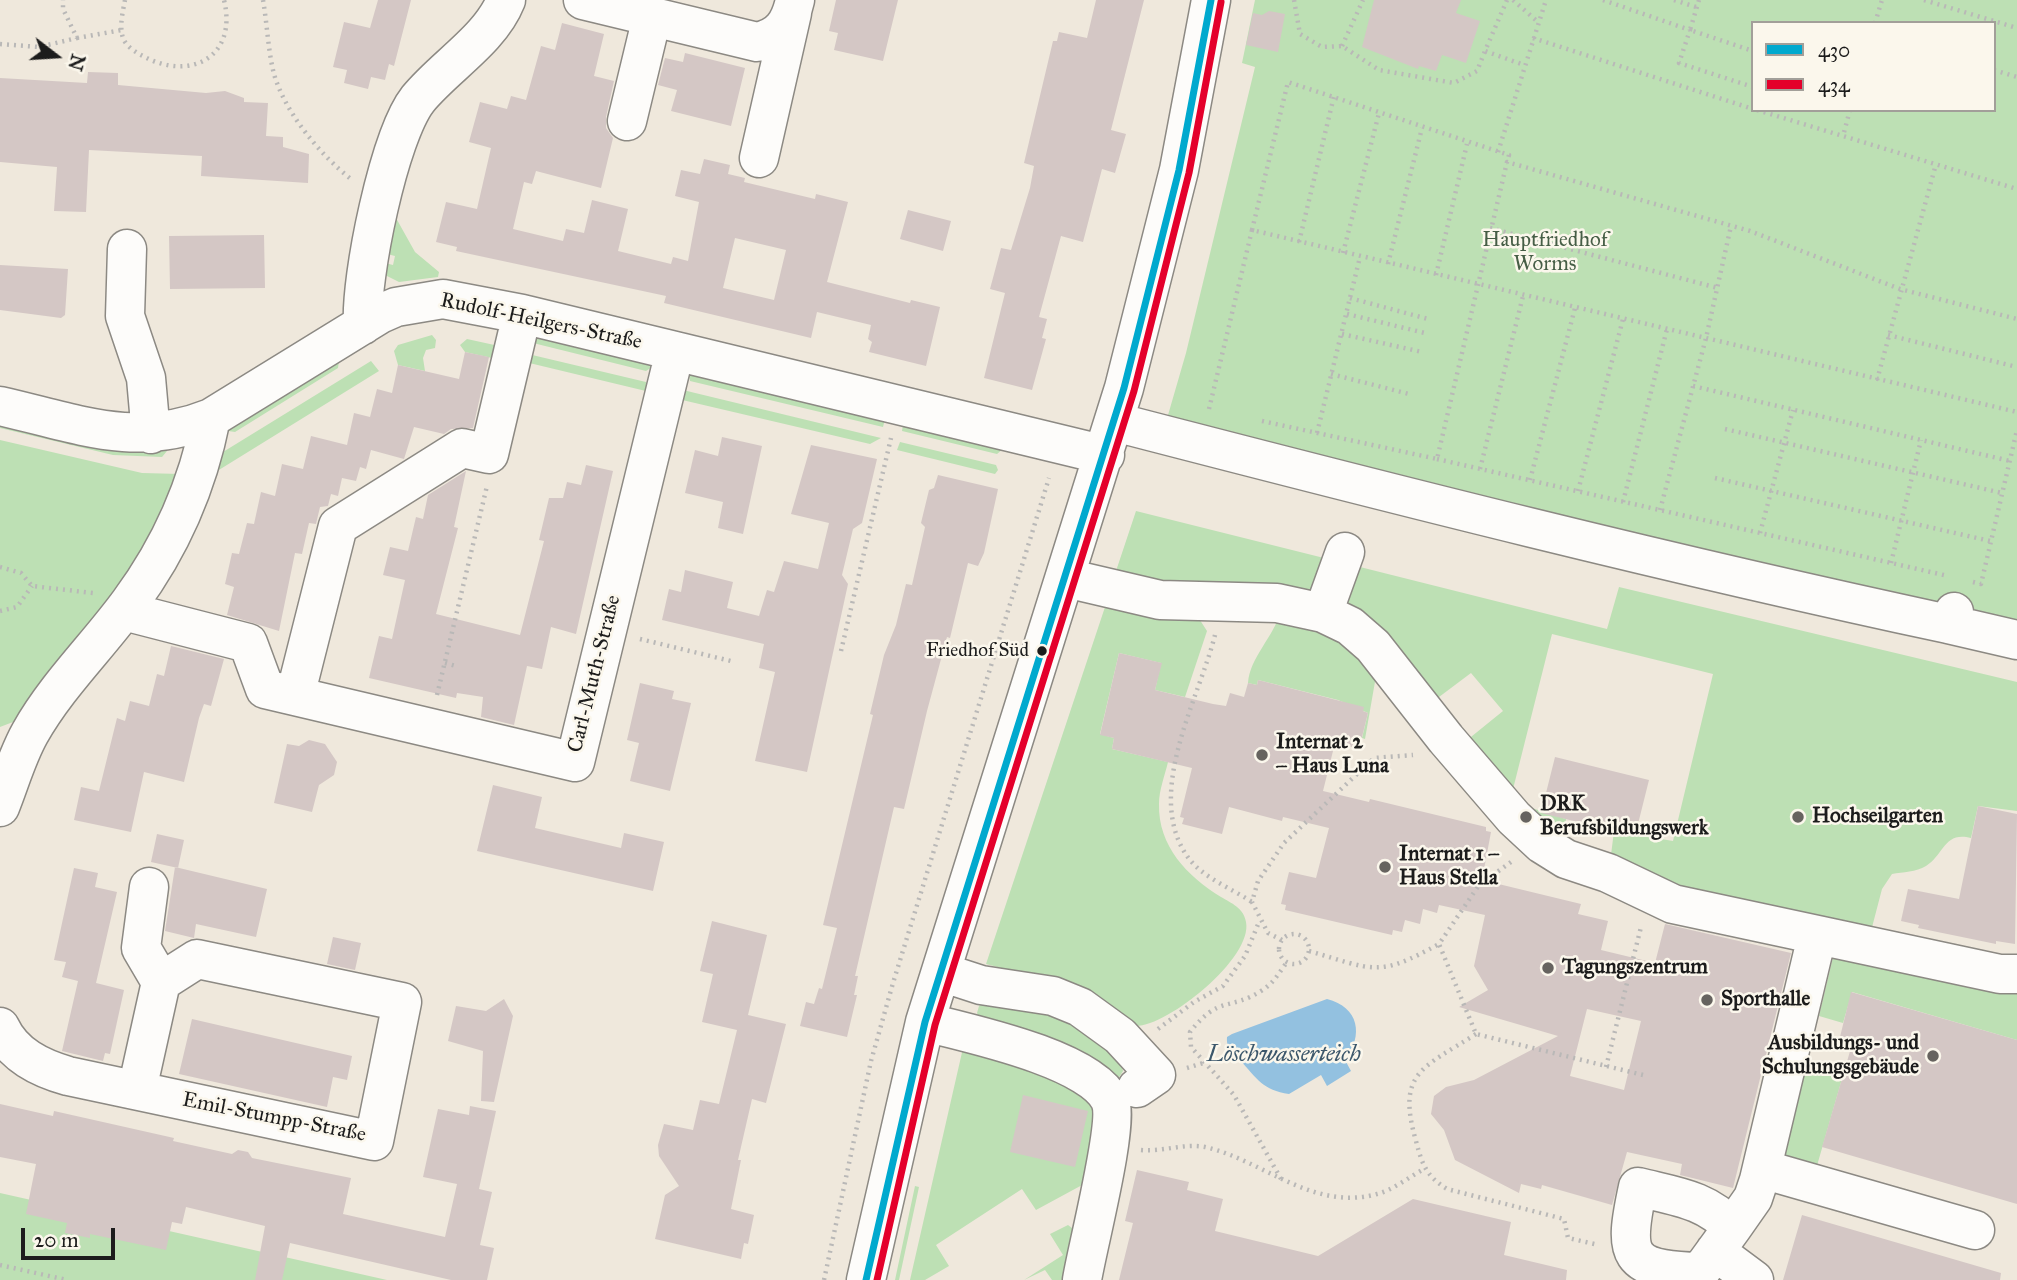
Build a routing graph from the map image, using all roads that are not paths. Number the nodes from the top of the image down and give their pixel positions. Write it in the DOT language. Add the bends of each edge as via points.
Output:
graph roads {
  1 [pos="506,0"];
  2 [pos="583,0"];
  3 [pos="1211,0"];
  4 [pos="793,7"];
  5 [pos="652,17"];
  6 [pos="627,121"];
  7 [pos="759,158"];
  8 [pos="127,249"];
  9 [pos="523,314"];
  10 [pos="363,326"];
  11 [pos="675,351"];
  12 [pos="0,406"];
  13 [pos="211,418"];
  14 [pos="151,434"];
  15 [pos="1110,439"];
  16 [pos="1345,552"];
  17 [pos="1066,578"];
  18 [pos="127,607"];
  19 [pos="1323,612"];
  20 [pos="2017,640"];
  21 [pos="295,696"];
  22 [pos="0,807"];
  23 [pos="149,887"];
  24 [pos="1817,936"];
  25 [pos="941,972"];
  26 [pos="2017,974"];
  27 [pos="161,982"];
  28 [pos="925,1022"];
  29 [pos="0,1027"];
  30 [pos="137,1090"];
  31 [pos="1123,1094"];
  32 [pos="1762,1169"];
  33 [pos="1975,1230"];
  34 [pos="1712,1258"];
  35 [pos="866,1280"];
  36 [pos="1082,1280"];
  37 [pos="1754,1280"];
  1 -- 10 [label="street" via="492,24 411,110 398,137 366,270"];
  2 -- 5 [label="street"];
  3 -- 15 [label="street" via="1176,182"];
  4 -- 5 [label="street" via="778,34 757,42"];
  4 -- 7 [label="street"];
  5 -- 6 [label="street"];
  8 -- 14 [label="street" via="125,316 146,378"];
  9 -- 10 [label="street, Rudolf-Heilgers-Straße" via="426,299 396,307"];
  9 -- 11 [label="street, Rudolf-Heilgers-Straße"];
  9 -- 21 [label="street" via="489,454 462,448 338,526"];
  10 -- 13 [label="street, Rudolf-Heilgers-Straße"];
  11 -- 15 [label="street, Rudolf-Heilgers-Straße" via="900,403"];
  11 -- 21 [label="street, Carl-Muth-Straße" via="575,762"];
  12 -- 14 [label="street, Rudolf-Heilgers-Straße" via="131,435"];
  13 -- 14 [label="street, Rudolf-Heilgers-Straße"];
  13 -- 18 [label="street" via="189,494 166,545"];
  15 -- 17 [label="street"];
  15 -- 20 [label="street, Rudolf-Heilgers-Straße" via="1529,529 1956,599"];
  16 -- 19 [label="street"];
  17 -- 19 [label="street" via="1160,600 1278,603"];
  17 -- 25 [label="street"];
  18 -- 21 [label="street, Carl-Muth-Straße" via="248,643 264,689"];
  18 -- 22 [label="street" via="38,720 22,747"];
  19 -- 24 [label="street" via="1350,626 1373,646 1446,739 1542,844 1566,859 1662,898 1727,918"];
  23 -- 27 [label="street" via="141,948"];
  24 -- 26 [label="street"];
  24 -- 32 [label="street"];
  25 -- 28 [label="street"];
  25 -- 31 [label="street" via="981,985 1053,996 1080,1007 1120,1036 1156,1075"];
  27 -- 30 [label="street"];
  27 -- 30 [label="street, Emil-Stumpp-Straße" via="197,959 402,1002 374,1140"];
  28 -- 31 [label="street" via="1063,1063"];
  28 -- 35 [label="street"];
  29 -- 30 [label="street, Emil-Stumpp-Straße" via="22,1055 43,1069"];
  31 -- 36 [label="street" via="1112,1114 1107,1150 1089,1200"];
  32 -- 33 [label="street"];
  32 -- 34 [label="street" via="1753,1198"];
  34 -- 34 [label="street" via="1652,1268 1635,1253 1629,1230 1638,1187 1712,1209"];
  34 -- 37 [label="street"];
}
